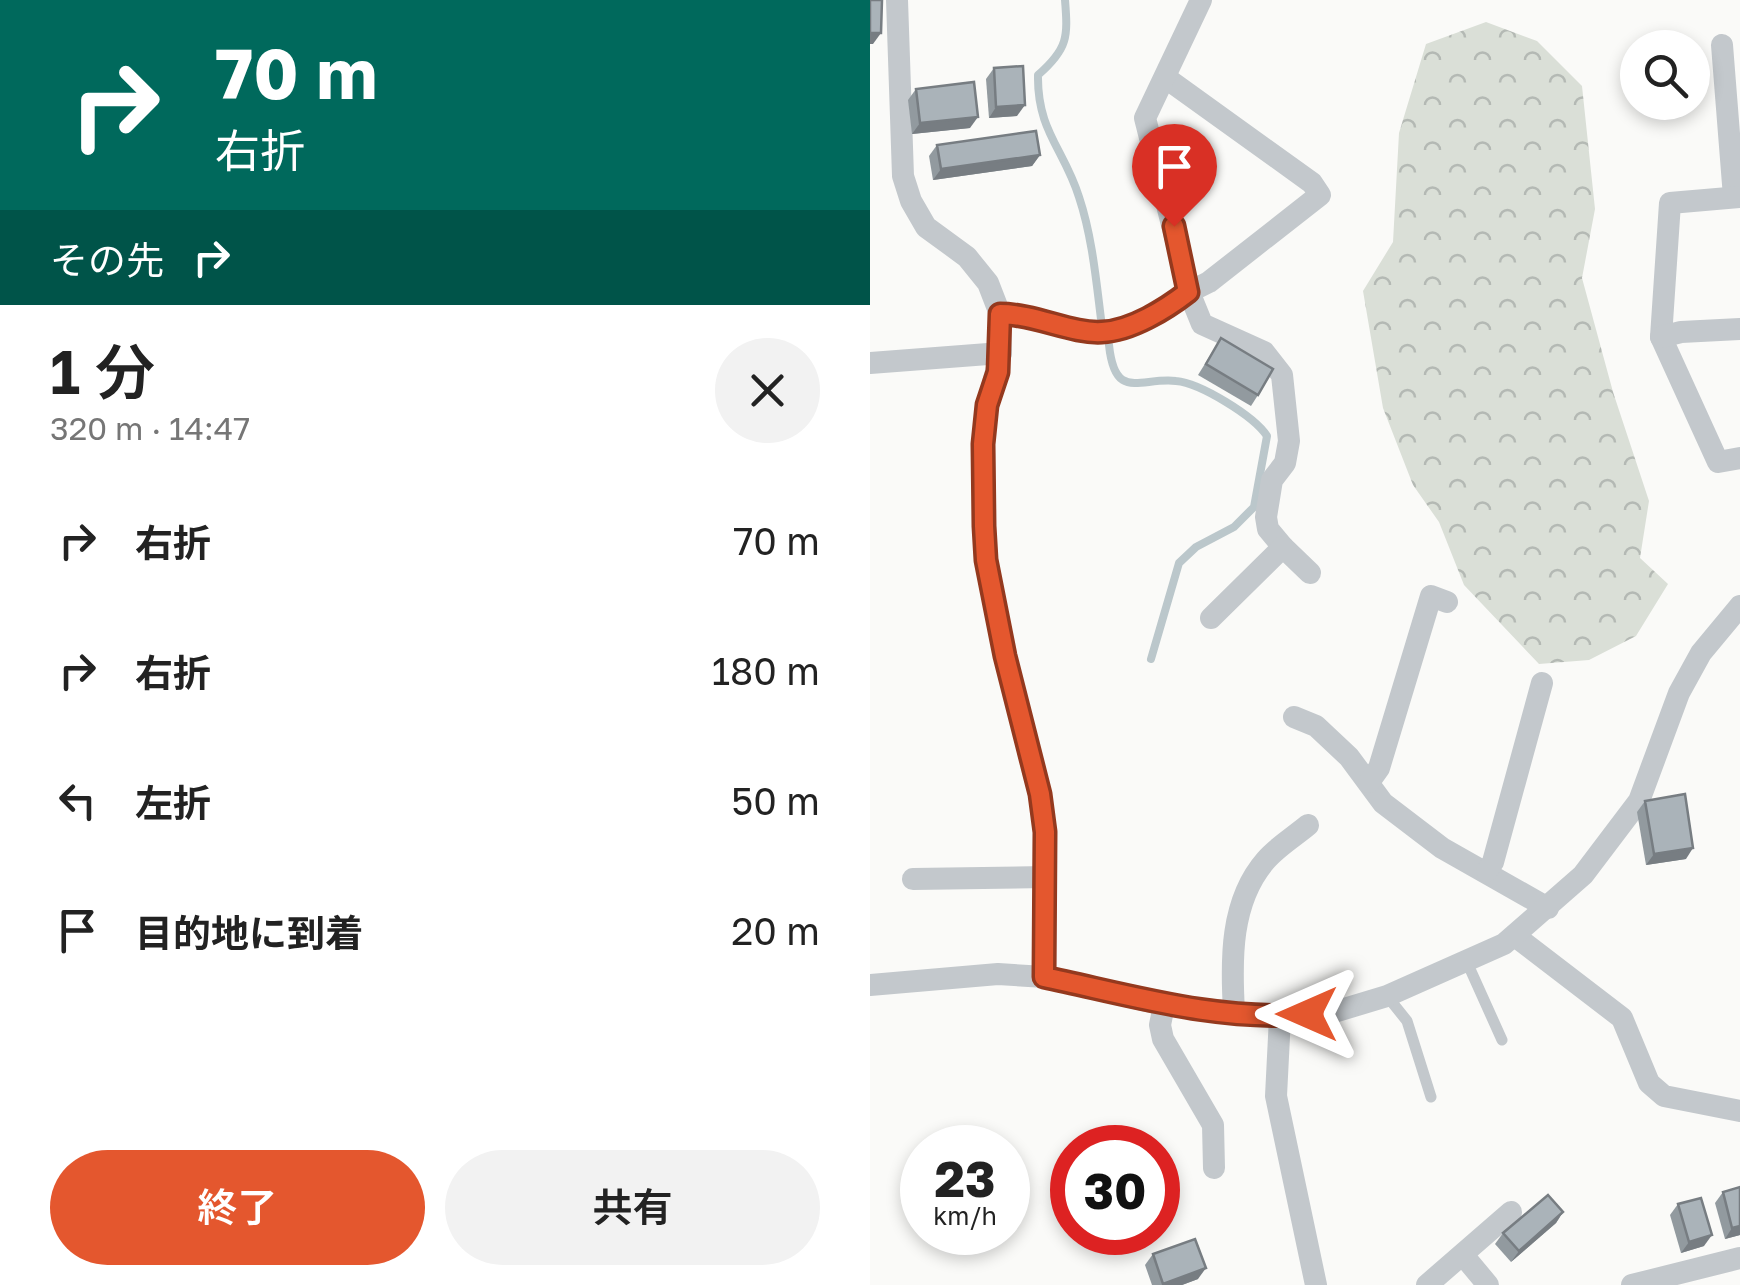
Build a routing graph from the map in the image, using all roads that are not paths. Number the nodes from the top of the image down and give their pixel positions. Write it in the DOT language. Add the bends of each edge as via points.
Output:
graph roads {
  1 [pos="896,0"];
  2 [pos="1201,0"];
  3 [pos="1722,46"];
  4 [pos="1166,78"];
  5 [pos="1737,197"];
  6 [pos="1188,292"];
  7 [pos="1000,314"];
  8 [pos="1740,328"];
  9 [pos="1661,337"];
  10 [pos="1001,353"];
  11 [pos="870,363"];
  12 [pos="1740,458"];
  13 [pos="1284,547"];
  14 [pos="1310,572"];
  15 [pos="1447,602"];
  16 [pos="1740,606"];
  17 [pos="1210,618"];
  18 [pos="1542,683"];
  19 [pos="1294,717"];
  20 [pos="1369,782"];
  21 [pos="1308,825"];
  22 [pos="1488,871"];
  23 [pos="1046,877"];
  24 [pos="913,879"];
  25 [pos="1548,908"];
  26 [pos="1515,936"];
  27 [pos="1466,960"];
  28 [pos="1044,977"];
  29 [pos="870,986"];
  30 [pos="1387,996"];
  31 [pos="1164,1005"];
  32 [pos="1234,1012"];
  33 [pos="1280,1016"];
  34 [pos="1502,1040"];
  35 [pos="1431,1097"];
  36 [pos="1740,1110"];
  37 [pos="1214,1168"];
  38 [pos="1511,1212"];
  39 [pos="1463,1255"];
  40 [pos="1740,1258"];
  41 [pos="1316,1285"];
  42 [pos="1427,1285"];
  43 [pos="1488,1285"];
  44 [pos="1632,1285"];
  1 -- 7 [label="street" via="903,176 910,201 926,227 967,256"];
  2 -- 4 [label="street"];
  3 -- 5 [label="street"];
  4 -- 6 [label="street" via="1145,118"];
  4 -- 6 [label="street" via="1320,195"];
  5 -- 9 [label="street" via="1670,203"];
  6 -- 7 [label="street" via="1133,324 1099,333"];
  6 -- 13 [label="street" via="1202,324 1264,352 1282,375 1289,441 1266,517"];
  7 -- 10 [label="street"];
  8 -- 9 [label="street"];
  9 -- 12 [label="street" via="1718,462"];
  10 -- 11 [label="street"];
  10 -- 23 [label="street" via="983,444 986,560 1040,794"];
  13 -- 14 [label="street"];
  13 -- 17 [label="street"];
  15 -- 20 [label="street" via="1431,596 1379,768"];
  16 -- 25 [label="street" via="1701,653 1680,693 1639,801 1583,875"];
  18 -- 22 [label="street"];
  19 -- 20 [label="street" via="1316,726"];
  20 -- 22 [label="street" via="1382,804 1442,848"];
  21 -- 32 [label="street" via="1251,882 1236,920"];
  22 -- 25 [label="street"];
  23 -- 24 [label="street"];
  23 -- 28 [label="street"];
  25 -- 26 [label="street"];
  26 -- 27 [label="street"];
  26 -- 36 [label="street" via="1622,1018 1649,1083 1664,1096"];
  27 -- 30 [label="street"];
  27 -- 34 [label="lane"];
  28 -- 29 [label="street" via="998,974"];
  28 -- 31 [label="street"];
  30 -- 33 [label="street" via="1334,1012"];
  30 -- 35 [label="lane" via="1407,1021"];
  31 -- 32 [label="street"];
  31 -- 37 [label="street" via="1163,1039 1212,1126"];
  32 -- 33 [label="street"];
  33 -- 41 [label="street" via="1276,1096"];
  38 -- 39 [label="street"];
  39 -- 42 [label="street"];
  39 -- 43 [label="street"];
  40 -- 44 [label="street"];
}
